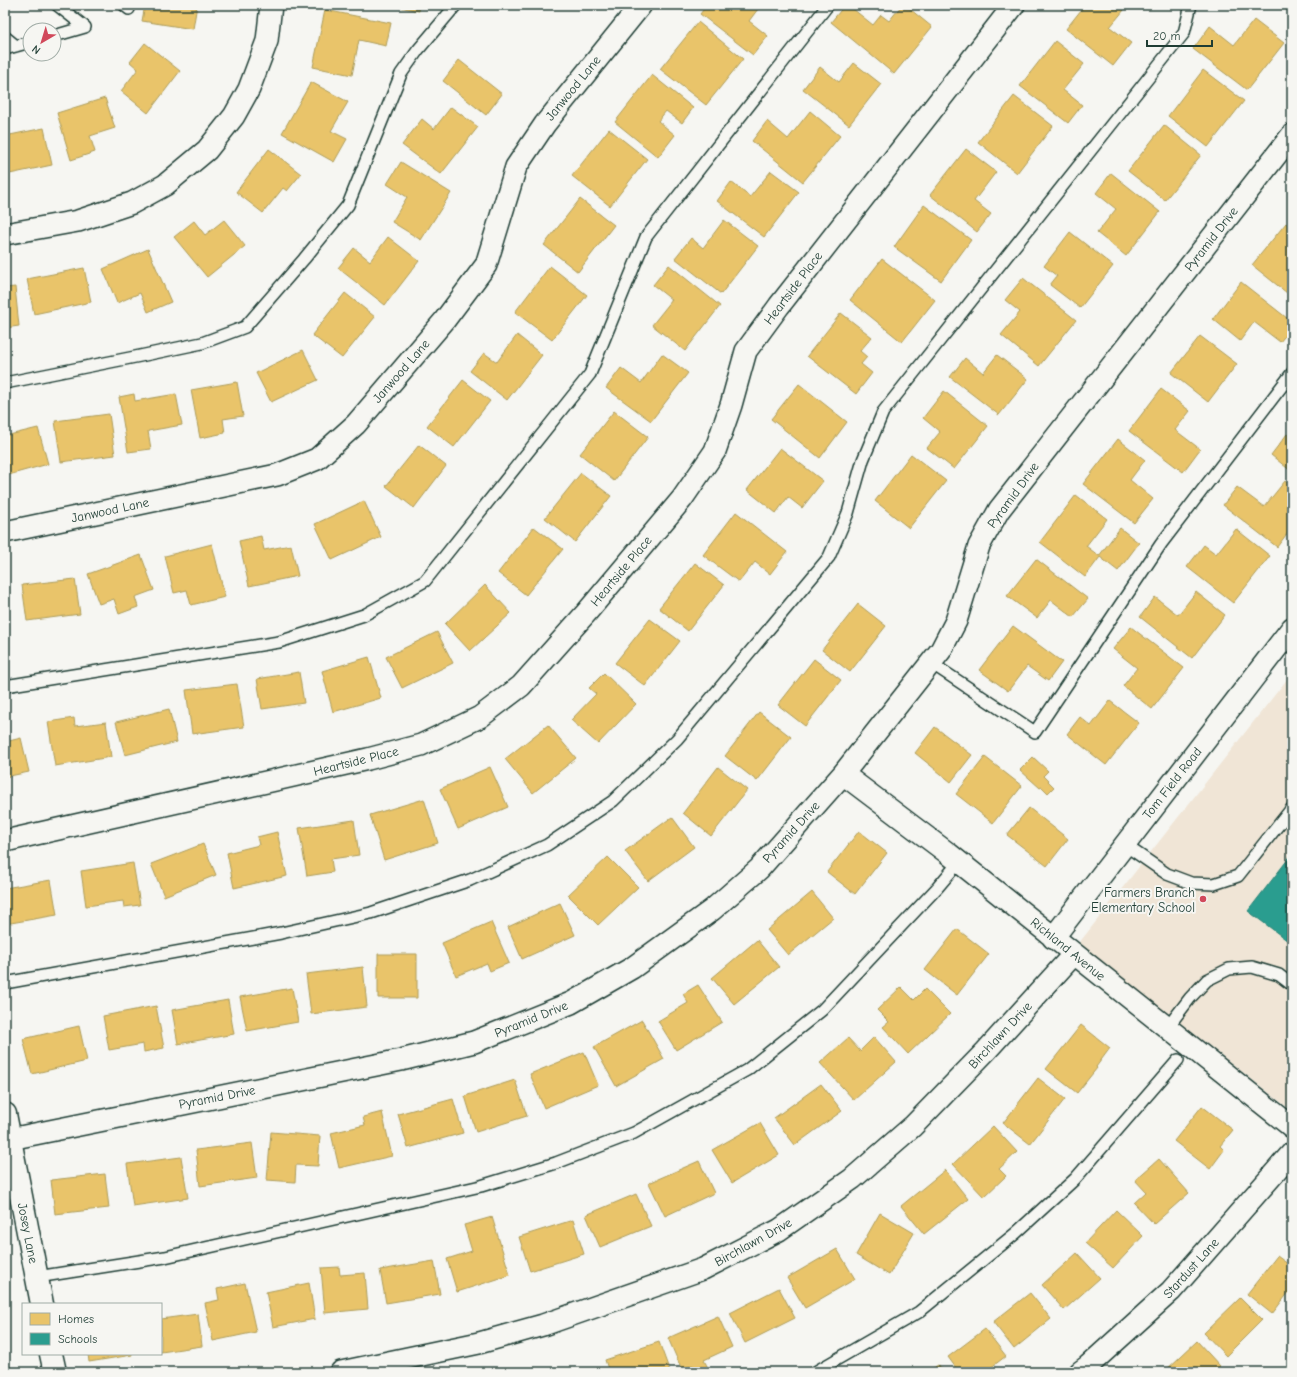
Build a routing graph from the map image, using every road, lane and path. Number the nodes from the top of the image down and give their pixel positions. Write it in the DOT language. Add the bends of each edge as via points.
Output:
graph roads {
  1 [pos="57,5"];
  2 [pos="270,5"];
  3 [pos="456,5"];
  4 [pos="640,5"];
  5 [pos="828,5"];
  6 [pos="1014,5"];
  7 [pos="1191,5"];
  8 [pos="62,34"];
  9 [pos="5,37"];
  10 [pos="22,44"];
  11 [pos="16,46"];
  12 [pos="5,49"];
  13 [pos="1292,135"];
  14 [pos="5,234"];
  15 [pos="1292,373"];
  16 [pos="5,383"];
  17 [pos="5,532"];
  18 [pos="1289,639"];
  19 [pos="931,663"];
  20 [pos="5,686"];
  21 [pos="843,774"];
  22 [pos="1292,808"];
  23 [pos="5,841"];
  24 [pos="1124,845"];
  25 [pos="959,862"];
  26 [pos="1053,938"];
  27 [pos="1074,954"];
  28 [pos="5,983"];
  29 [pos="1292,985"];
  30 [pos="1167,1028"];
  31 [pos="1178,1060"];
  32 [pos="5,1114"];
  33 [pos="1292,1127"];
  34 [pos="8,1139"];
  35 [pos="1292,1153"];
  36 [pos="37,1277"];
  37 [pos="42,1303"];
  38 [pos="51,1355"];
  39 [pos="55,1372"];
  40 [pos="342,1372"];
  41 [pos="815,1372"];
  42 [pos="1080,1372"];
  1 -- 8 [label="lane" via="85,27"];
  2 -- 14 [label="street" via="267,41 249,89 234,116 207,150 165,185 132,203 78,221"];
  3 -- 16 [label="lane" via="401,74 348,205 245,326 202,343"];
  4 -- 17 [label="street, Janwood Lane" via="545,124 516,167 486,265 444,321 356,424 317,459 277,475"];
  5 -- 20 [label="lane" via="646,237 590,374 425,581 364,615 279,642"];
  6 -- 23 [label="street, Heartside Place" via="746,351 715,451 682,499 521,686 480,717 421,745"];
  7 -- 28 [label="lane" via="1184,33 883,412 863,460 848,513 829,557 677,739 613,801 547,845 470,880 371,913 281,933"];
  9 -- 11 [label="lane"];
  10 -- 11 [label="lane"];
  11 -- 12 [label="lane"];
  13 -- 19 [label="street, Pyramid Drive" via="999,510 978,546 956,621"];
  15 -- 19 [label="lane" via="1161,544 1035,732"];
  18 -- 24 [label="street, Tom Field Road"];
  19 -- 21 [label="street, Pyramid Drive"];
  21 -- 25 [label="street, Richland Avenue"];
  21 -- 34 [label="street, Pyramid Drive" via="759,869 712,910 632,968 571,1003 474,1042 401,1060"];
  22 -- 24 [label="lane" via="1238,876 1214,884 1191,882 1167,874"];
  24 -- 26 [label="street, Tom Field Road"];
  25 -- 26 [label="street, Richland Avenue"];
  25 -- 36 [label="lane" via="822,1010 746,1070 634,1132 556,1163 481,1186 165,1257"];
  26 -- 27 [label="street, Richland Avenue"];
  27 -- 30 [label="street, Richland Avenue"];
  27 -- 40 [label="street, Birchlawn Drive" via="986,1051 913,1126 852,1179 779,1230 703,1269 543,1325 479,1343"];
  29 -- 30 [label="lane" via="1279,975 1252,967 1229,968 1207,980"];
  30 -- 33 [label="street, Richland Avenue"];
  31 -- 41 [label="lane" via="1075,1179 1016,1233 919,1312"];
  32 -- 34 [label="main road, Josey Lane"];
  34 -- 36 [label="main road, Josey Lane"];
  35 -- 42 [label="street, Stardust Lane" via="1171,1291"];
  36 -- 37 [label="main road, Josey Lane"];
  38 -- 39 [label="main road"];
}
